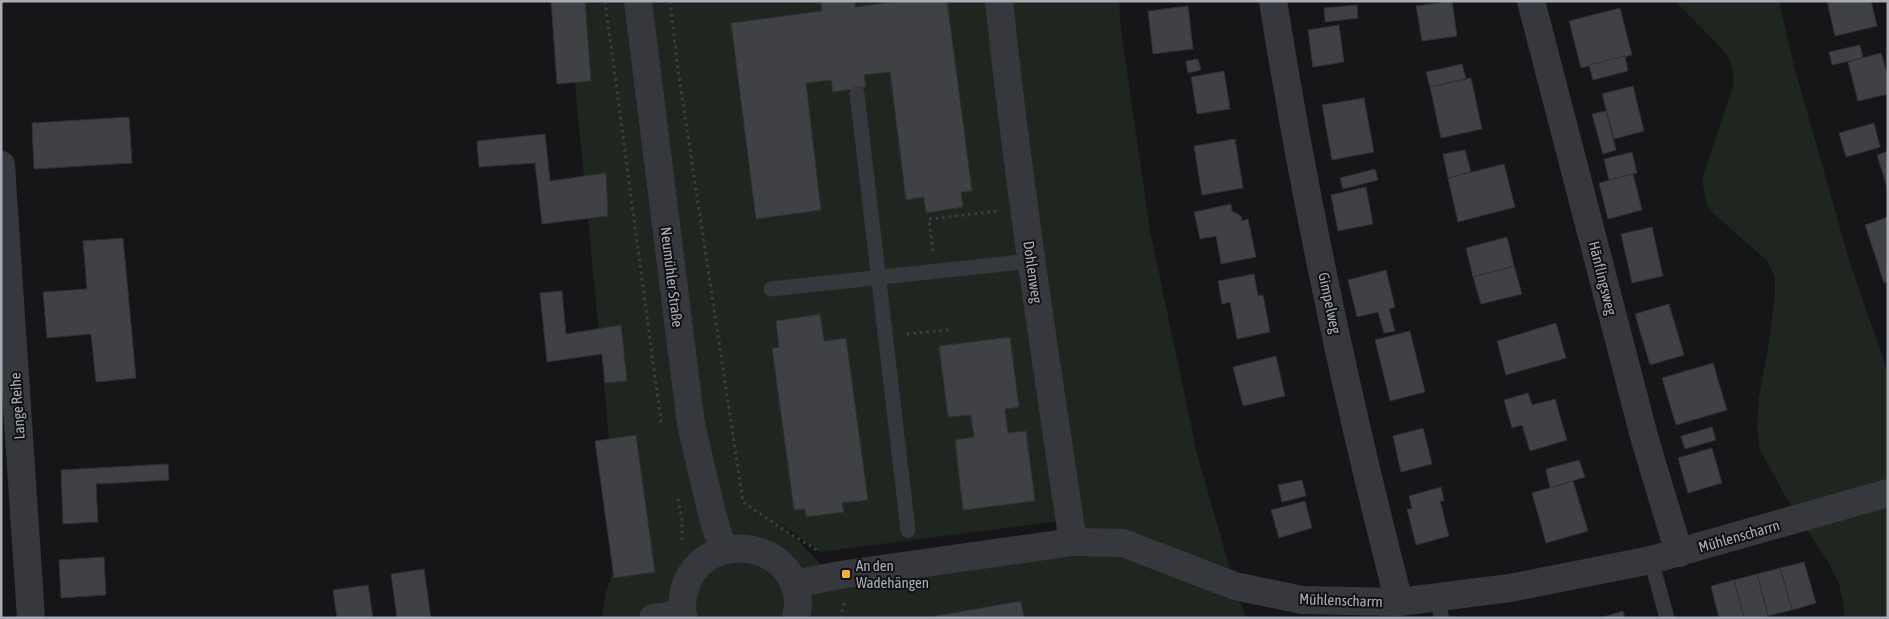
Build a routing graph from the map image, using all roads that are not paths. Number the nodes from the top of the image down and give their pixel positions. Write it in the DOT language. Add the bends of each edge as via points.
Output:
graph roads {
  1 [pos="638,1"];
  2 [pos="999,1"];
  3 [pos="1272,1"];
  4 [pos="1531,1"];
  5 [pos="858,93"];
  6 [pos="1,165"];
  7 [pos="1031,261"];
  8 [pos="879,277"];
  9 [pos="771,289"];
  10 [pos="1888,493"];
  11 [pos="908,530"];
  12 [pos="1073,542"];
  13 [pos="723,550"];
  14 [pos="1678,553"];
  15 [pos="1651,560"];
  16 [pos="794,584"];
  17 [pos="1400,602"];
  18 [pos="1439,608"];
  19 [pos="683,616"];
  20 [pos="31,618"];
  21 [pos="653,618"];
  22 [pos="796,618"];
  23 [pos="1667,618"];
  1 -- 13 [label="street, Neumühler Straße" via="691,424"];
  2 -- 7 [label="street, Dohlenweg"];
  3 -- 17 [label="street, Gimpelweg" via="1291,116 1353,414"];
  4 -- 14 [label="street, Hänflingsweg" via="1644,440"];
  5 -- 8 [label="lane"];
  6 -- 20 [label="street, Lange Reihe"];
  7 -- 8 [label="lane"];
  7 -- 12 [label="street, Dohlenweg"];
  8 -- 9 [label="lane"];
  8 -- 11 [label="lane"];
  10 -- 14 [label="street, Mühlenscharrn"];
  12 -- 16 [label="street, Mühlenscharrn"];
  12 -- 17 [label="street, Mühlenscharrn" via="1123,543 1235,586 1302,600"];
  13 -- 16 [label="street" via="740,547 772,557"];
  13 -- 19 [label="street" via="707,557 695,569 686,584"];
  14 -- 15 [label="street, Mühlenscharrn"];
  15 -- 18 [label="street, Mühlenscharrn" via="1510,588"];
  15 -- 23 [label="lane"];
  16 -- 22 [label="street" via="798,602"];
  17 -- 18 [label="street, Mühlenscharrn"];
  19 -- 21 [label="street"];
}
